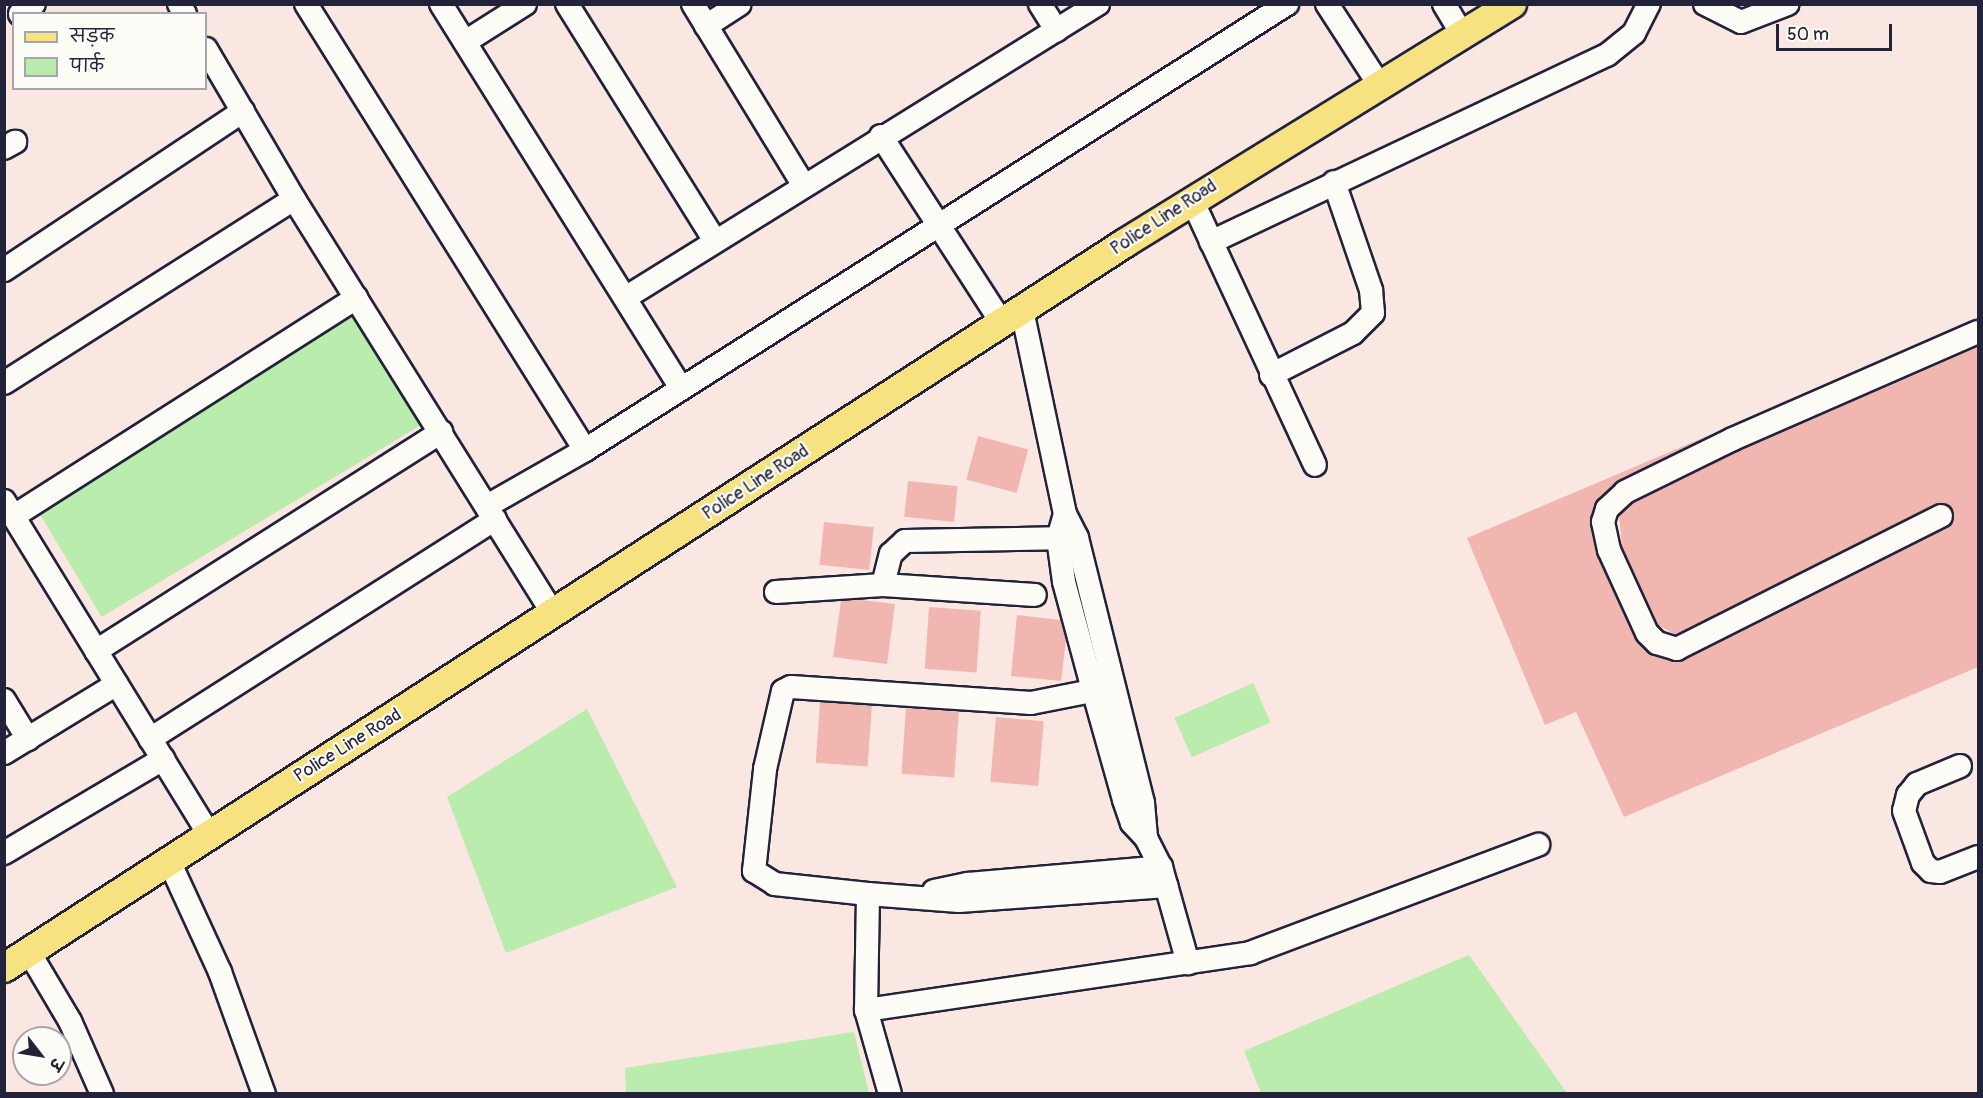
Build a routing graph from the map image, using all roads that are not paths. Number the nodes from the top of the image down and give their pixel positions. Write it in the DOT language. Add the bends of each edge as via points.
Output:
graph roads {
  1 [pos="306,4"];
  2 [pos="441,4"];
  3 [pos="525,4"];
  4 [pos="567,4"];
  5 [pos="693,4"];
  6 [pos="740,4"];
  7 [pos="1040,4"];
  8 [pos="1098,4"];
  9 [pos="1287,4"];
  10 [pos="1327,4"];
  11 [pos="1444,4"];
  12 [pos="1512,4"];
  13 [pos="1649,4"];
  14 [pos="1705,4"];
  15 [pos="1788,4"];
  16 [pos="706,26"];
  17 [pos="1056,30"];
  18 [pos="1462,34"];
  19 [pos="465,42"];
  20 [pos="207,50"];
  21 [pos="1380,86"];
  22 [pos="243,111"];
  23 [pos="881,136"];
  24 [pos="1334,182"];
  25 [pos="804,186"];
  26 [pos="294,199"];
  27 [pos="1192,200"];
  28 [pos="938,224"];
  29 [pos="715,241"];
  30 [pos="1211,242"];
  31 [pos="4,270"];
  32 [pos="356,298"];
  33 [pos="625,298"];
  34 [pos="1012,317"];
  35 [pos="1978,333"];
  36 [pos="1271,375"];
  37 [pos="4,383"];
  38 [pos="681,388"];
  39 [pos="441,432"];
  40 [pos="585,450"];
  41 [pos="1315,465"];
  42 [pos="9,509"];
  43 [pos="491,512"];
  44 [pos="1941,516"];
  45 [pos="1067,538"];
  46 [pos="883,585"];
  47 [pos="776,592"];
  48 [pos="1035,595"];
  49 [pos="555,615"];
  50 [pos="96,651"];
  51 [pos="117,684"];
  52 [pos="1103,690"];
  53 [pos="4,700"];
  54 [pos="28,739"];
  55 [pos="150,739"];
  56 [pos="4,753"];
  57 [pos="163,759"];
  58 [pos="1960,766"];
  59 [pos="209,834"];
  60 [pos="1538,845"];
  61 [pos="4,853"];
  62 [pos="1978,856"];
  63 [pos="169,861"];
  64 [pos="1163,876"];
  65 [pos="868,894"];
  66 [pos="29,952"];
  67 [pos="1188,963"];
  68 [pos="4,968"];
  69 [pos="866,1010"];
  70 [pos="102,1094"];
  71 [pos="264,1094"];
  72 [pos="890,1094"];
  1 -- 40 [label="street"];
  2 -- 19 [label="street"];
  3 -- 19 [label="street"];
  4 -- 29 [label="street"];
  5 -- 16 [label="street"];
  6 -- 16 [label="street"];
  7 -- 17 [label="street"];
  8 -- 17 [label="street"];
  9 -- 28 [label="street"];
  10 -- 21 [label="street"];
  11 -- 18 [label="street"];
  12 -- 18 [label="main road, Police Line Road"];
  13 -- 24 [label="street" via="1634,33 1607,55"];
  14 -- 15 [label="street" via="1741,22"];
  16 -- 25 [label="street"];
  17 -- 23 [label="street"];
  18 -- 21 [label="main road, Police Line Road"];
  19 -- 33 [label="street"];
  20 -- 22 [label="street"];
  21 -- 27 [label="main road, Police Line Road"];
  22 -- 26 [label="street"];
  22 -- 31 [label="street"];
  23 -- 25 [label="street"];
  23 -- 28 [label="street"];
  24 -- 30 [label="street"];
  24 -- 36 [label="street" via="1371,290 1373,313 1353,333"];
  25 -- 29 [label="street"];
  26 -- 32 [label="street"];
  26 -- 37 [label="street"];
  27 -- 30 [label="street"];
  27 -- 34 [label="main road, Police Line Road"];
  28 -- 34 [label="street"];
  28 -- 38 [label="street"];
  29 -- 33 [label="street"];
  30 -- 36 [label="street"];
  32 -- 39 [label="street"];
  32 -- 42 [label="street"];
  33 -- 38 [label="street"];
  34 -- 45 [label="street" via="1065,514"];
  34 -- 49 [label="main road, Police Line Road"];
  35 -- 44 [label="street" via="1733,439 1635,488 1615,499 1604,522 1609,550 1647,633 1657,643 1677,649"];
  36 -- 41 [label="street"];
  38 -- 40 [label="street"];
  39 -- 43 [label="street"];
  39 -- 50 [label="street"];
  40 -- 43 [label="street"];
  42 -- 50 [label="street"];
  43 -- 49 [label="street"];
  43 -- 55 [label="street"];
  45 -- 46 [label="street" via="905,541 891,554"];
  45 -- 52 [label="street"];
  46 -- 47 [label="street"];
  46 -- 48 [label="street"];
  49 -- 59 [label="main road, Police Line Road"];
  50 -- 51 [label="street"];
  51 -- 54 [label="street"];
  51 -- 55 [label="street"];
  52 -- 64 [label="street" via="1143,803 1146,838"];
  52 -- 65 [label="street" via="1031,703 791,687 783,691 765,769 754,871 775,884"];
  53 -- 54 [label="street"];
  54 -- 56 [label="street"];
  55 -- 57 [label="street"];
  57 -- 59 [label="street"];
  57 -- 61 [label="street"];
  58 -- 62 [label="street" via="1917,784 1908,795 1904,811 1923,863 1931,871 1940,872"];
  59 -- 63 [label="main road, Police Line Road"];
  60 -- 67 [label="street" via="1250,953"];
  63 -- 66 [label="main road, Police Line Road"];
  63 -- 71 [label="street" via="220,972"];
  64 -- 65 [label="street" via="959,901"];
  64 -- 67 [label="street"];
  65 -- 69 [label="street"];
  66 -- 68 [label="main road, Police Line Road"];
  66 -- 70 [label="street" via="70,1021"];
  67 -- 69 [label="street"];
  69 -- 72 [label="street"];
}
